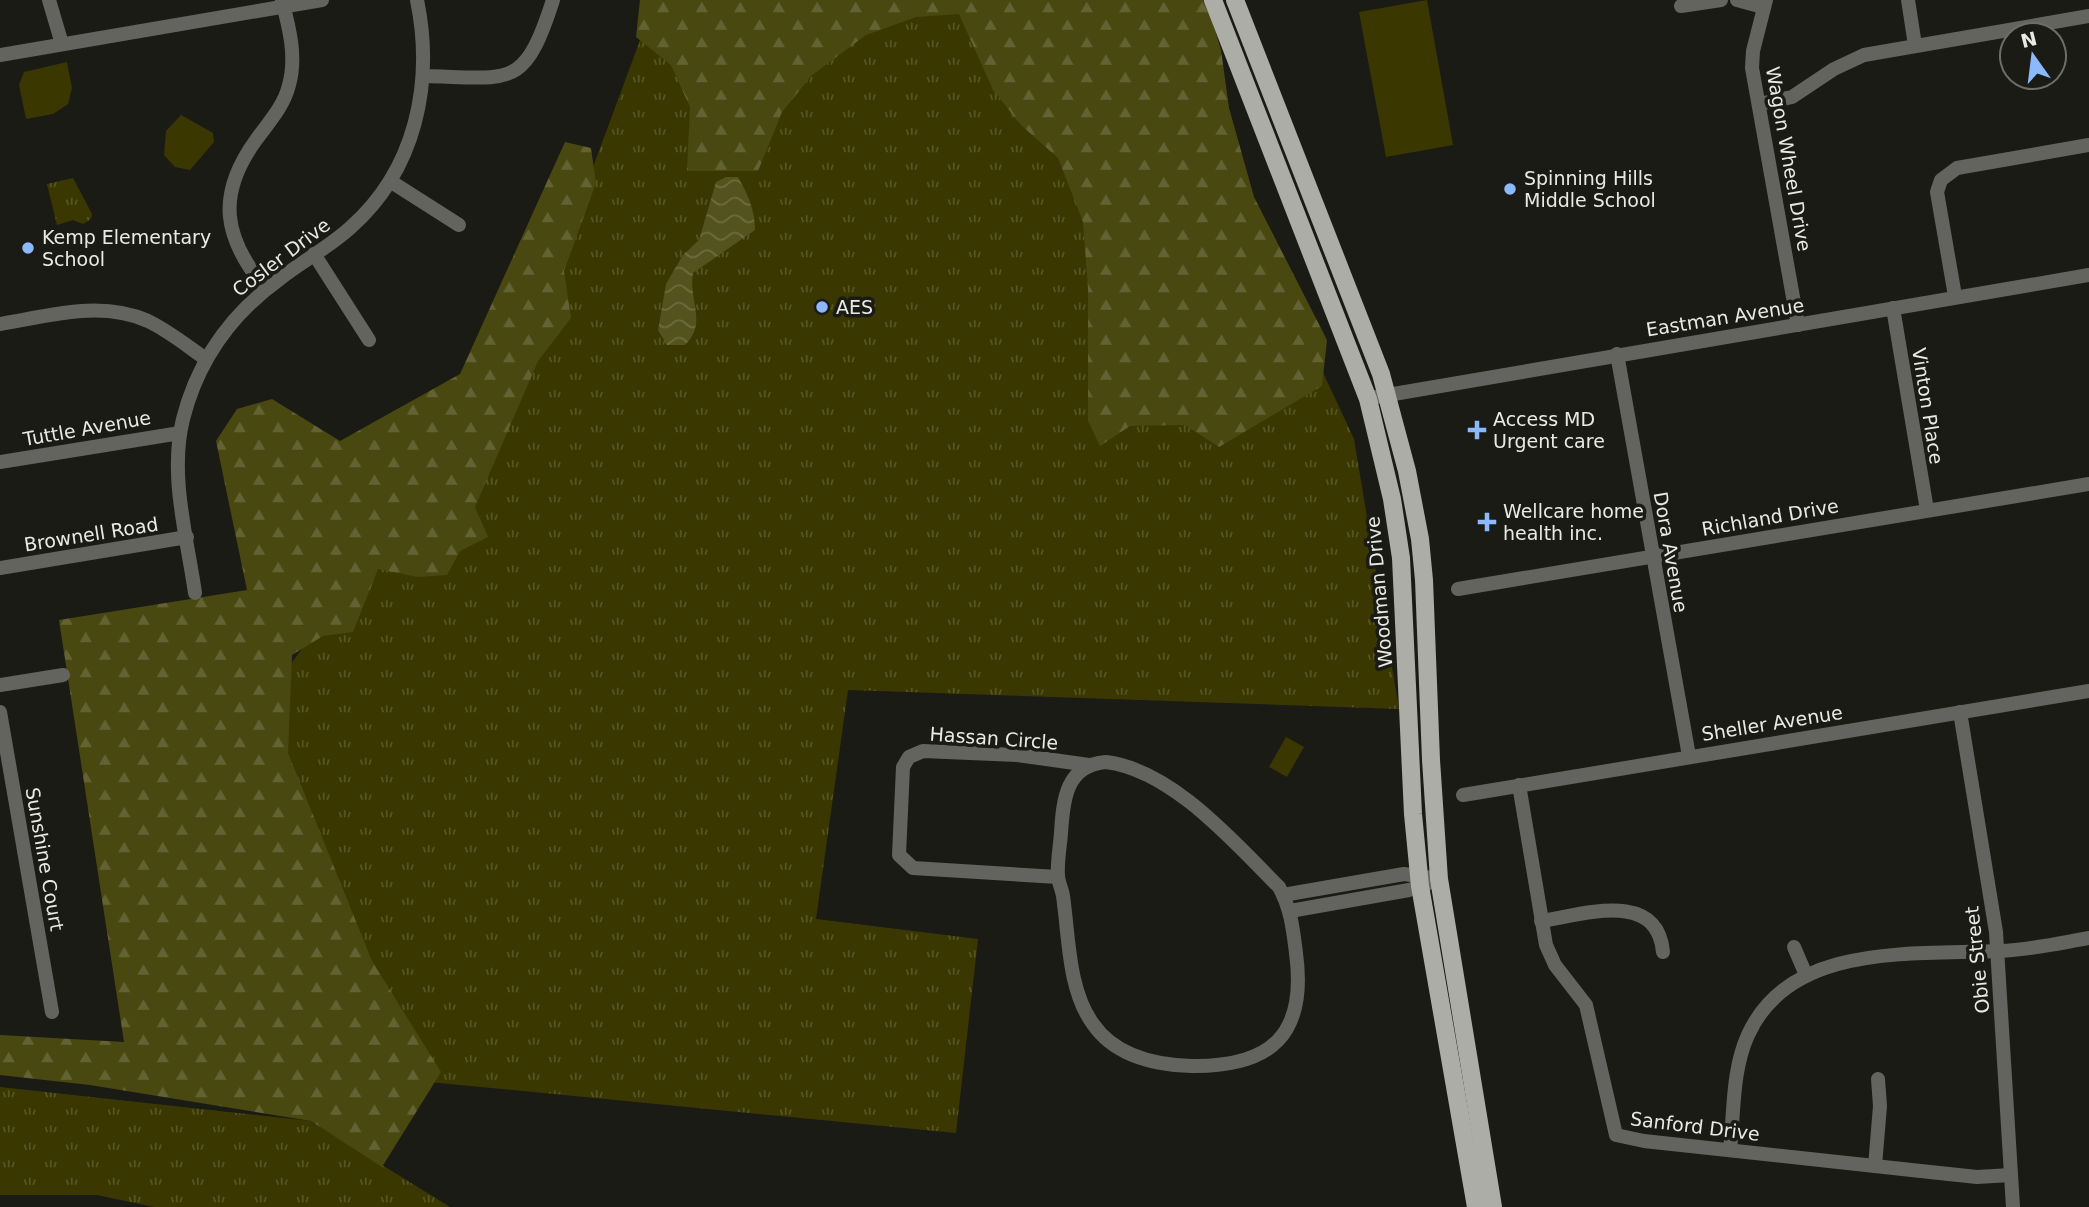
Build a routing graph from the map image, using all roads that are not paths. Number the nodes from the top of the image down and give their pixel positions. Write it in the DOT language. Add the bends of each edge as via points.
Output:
graph roads {
  1 [pos="48,0"];
  2 [pos="322,0"];
  3 [pos="417,0"];
  4 [pos="554,0"];
  5 [pos="1213,0"];
  6 [pos="1235,0"];
  7 [pos="1721,0"];
  8 [pos="1737,0"];
  9 [pos="1908,0"];
  10 [pos="283,3"];
  11 [pos="1765,3"];
  12 [pos="1681,6"];
  13 [pos="2089,16"];
  14 [pos="62,44"];
  15 [pos="1915,45"];
  16 [pos="0,55"];
  17 [pos="424,76"];
  18 [pos="1759,104"];
  19 [pos="2089,145"];
  20 [pos="390,180"];
  21 [pos="459,225"];
  22 [pos="314,254"];
  23 [pos="2089,275"];
  24 [pos="266,289"];
  25 [pos="1955,296"];
  26 [pos="1893,308"];
  27 [pos="0,324"];
  28 [pos="1798,324"];
  29 [pos="369,340"];
  30 [pos="1617,354"];
  31 [pos="206,359"];
  32 [pos="1387,394"];
  33 [pos="1368,399"];
  34 [pos="180,433"];
  35 [pos="0,462"];
  36 [pos="2089,484"];
  37 [pos="1927,510"];
  38 [pos="187,537"];
  39 [pos="1652,556"];
  40 [pos="0,568"];
  41 [pos="1458,589"];
  42 [pos="195,593"];
  43 [pos="63,675"];
  44 [pos="0,685"];
  45 [pos="2089,691"];
  46 [pos="0,712"];
  47 [pos="1959,712"];
  48 [pos="1689,756"];
  49 [pos="1088,765"];
  50 [pos="1519,785"];
  51 [pos="1462,795"];
  52 [pos="1058,877"];
  53 [pos="1439,879"];
  54 [pos="1419,881"];
  55 [pos="1283,895"];
  56 [pos="1290,911"];
  57 [pos="1541,921"];
  58 [pos="2089,938"];
  59 [pos="1794,947"];
  60 [pos="1997,951"];
  61 [pos="1663,952"];
  62 [pos="1806,975"];
  63 [pos="51,1012"];
  64 [pos="1878,1079"];
  65 [pos="1730,1150"];
  66 [pos="1875,1166"];
  67 [pos="2011,1175"];
  68 [pos="1475,1207"];
  69 [pos="1493,1207"];
  70 [pos="2013,1207"];
  1 -- 14 [label="street"];
  2 -- 10 [label="street"];
  3 -- 17 [label="street, Cosler Drive"];
  4 -- 17 [label="street" via="537,49 514,72 492,78"];
  5 -- 33 [label="main road, Woodman Drive"];
  6 -- 32 [label="main road"];
  7 -- 12 [label="street"];
  8 -- 11 [label="street"];
  9 -- 15 [label="street"];
  10 -- 14 [label="street"];
  10 -- 24 [label="street" via="293,60 289,87 278,111 241,161 229,203 236,244"];
  11 -- 18 [label="street, Wagon Wheel Drive" via="1753,51"];
  13 -- 15 [label="street"];
  14 -- 16 [label="street"];
  15 -- 18 [label="street" via="1850,60 1803,92"];
  17 -- 20 [label="street, Cosler Drive" via="412,136"];
  18 -- 28 [label="street, Wagon Wheel Drive"];
  19 -- 25 [label="street" via="1957,168 1946,174 1937,192"];
  20 -- 21 [label="street"];
  20 -- 22 [label="street, Cosler Drive" via="350,229"];
  22 -- 24 [label="street, Cosler Drive"];
  22 -- 29 [label="street"];
  23 -- 25 [label="street, Eastman Avenue"];
  24 -- 31 [label="street, Cosler Drive" via="234,318"];
  25 -- 26 [label="street, Eastman Avenue"];
  26 -- 28 [label="street, Eastman Avenue"];
  26 -- 37 [label="street, Vinton Place"];
  27 -- 31 [label="street" via="71,312 123,313 163,329"];
  28 -- 30 [label="street, Eastman Avenue"];
  30 -- 32 [label="street, Eastman Avenue"];
  30 -- 39 [label="street, Dora Avenue"];
  31 -- 34 [label="street, Cosler Drive"];
  32 -- 33 [label="street, Eastman Avenue"];
  32 -- 53 [label="main road" via="1420,539"];
  33 -- 54 [label="main road, Woodman Drive" via="1401,558"];
  34 -- 35 [label="street, Tuttle Avenue"];
  34 -- 38 [label="street, Cosler Drive" via="178,474"];
  36 -- 37 [label="street, Richland Drive"];
  37 -- 39 [label="street, Richland Drive"];
  38 -- 40 [label="street, Brownell Road"];
  38 -- 42 [label="street, Cosler Drive"];
  39 -- 41 [label="street, Richland Drive"];
  39 -- 48 [label="street, Dora Avenue"];
  43 -- 44 [label="street"];
  45 -- 47 [label="street, Sheller Avenue"];
  46 -- 63 [label="street, Sunshine Court"];
  47 -- 48 [label="street, Sheller Avenue"];
  47 -- 60 [label="street, Obie Street"];
  48 -- 50 [label="street, Sheller Avenue"];
  49 -- 52 [label="street" via="1074,775 1066,791"];
  49 -- 52 [label="street, Hassan Circle" via="1017,755 923,751 909,757 903,767 899,856 913,868"];
  49 -- 55 [label="street" via="1118,763 1183,798 1234,841"];
  50 -- 51 [label="street, Sheller Avenue"];
  50 -- 57 [label="street, Sanford Drive"];
  52 -- 56 [label="street" via="1078,993 1088,1017 1103,1037 1124,1051 1169,1065 1239,1064 1261,1054 1280,1037 1299,996"];
  53 -- 54 [label="street"];
  53 -- 69 [label="main road"];
  54 -- 55 [label="street" via="1404,874"];
  54 -- 56 [label="street"];
  54 -- 68 [label="main road, Woodman Drive"];
  55 -- 56 [label="street"];
  57 -- 61 [label="street" via="1628,910 1650,921 1660,935"];
  57 -- 65 [label="street, Sanford Drive" via="1550,956 1580,994 1591,1018 1616,1135"];
  58 -- 60 [label="street"];
  59 -- 62 [label="street"];
  60 -- 62 [label="street" via="1845,962"];
  60 -- 67 [label="street, Obie Street"];
  62 -- 65 [label="street" via="1776,995 1747,1036"];
  64 -- 66 [label="street"];
  65 -- 66 [label="street, Sanford Drive"];
  66 -- 67 [label="street, Sanford Drive" via="1977,1177"];
  67 -- 70 [label="street, Obie Street"];
}
